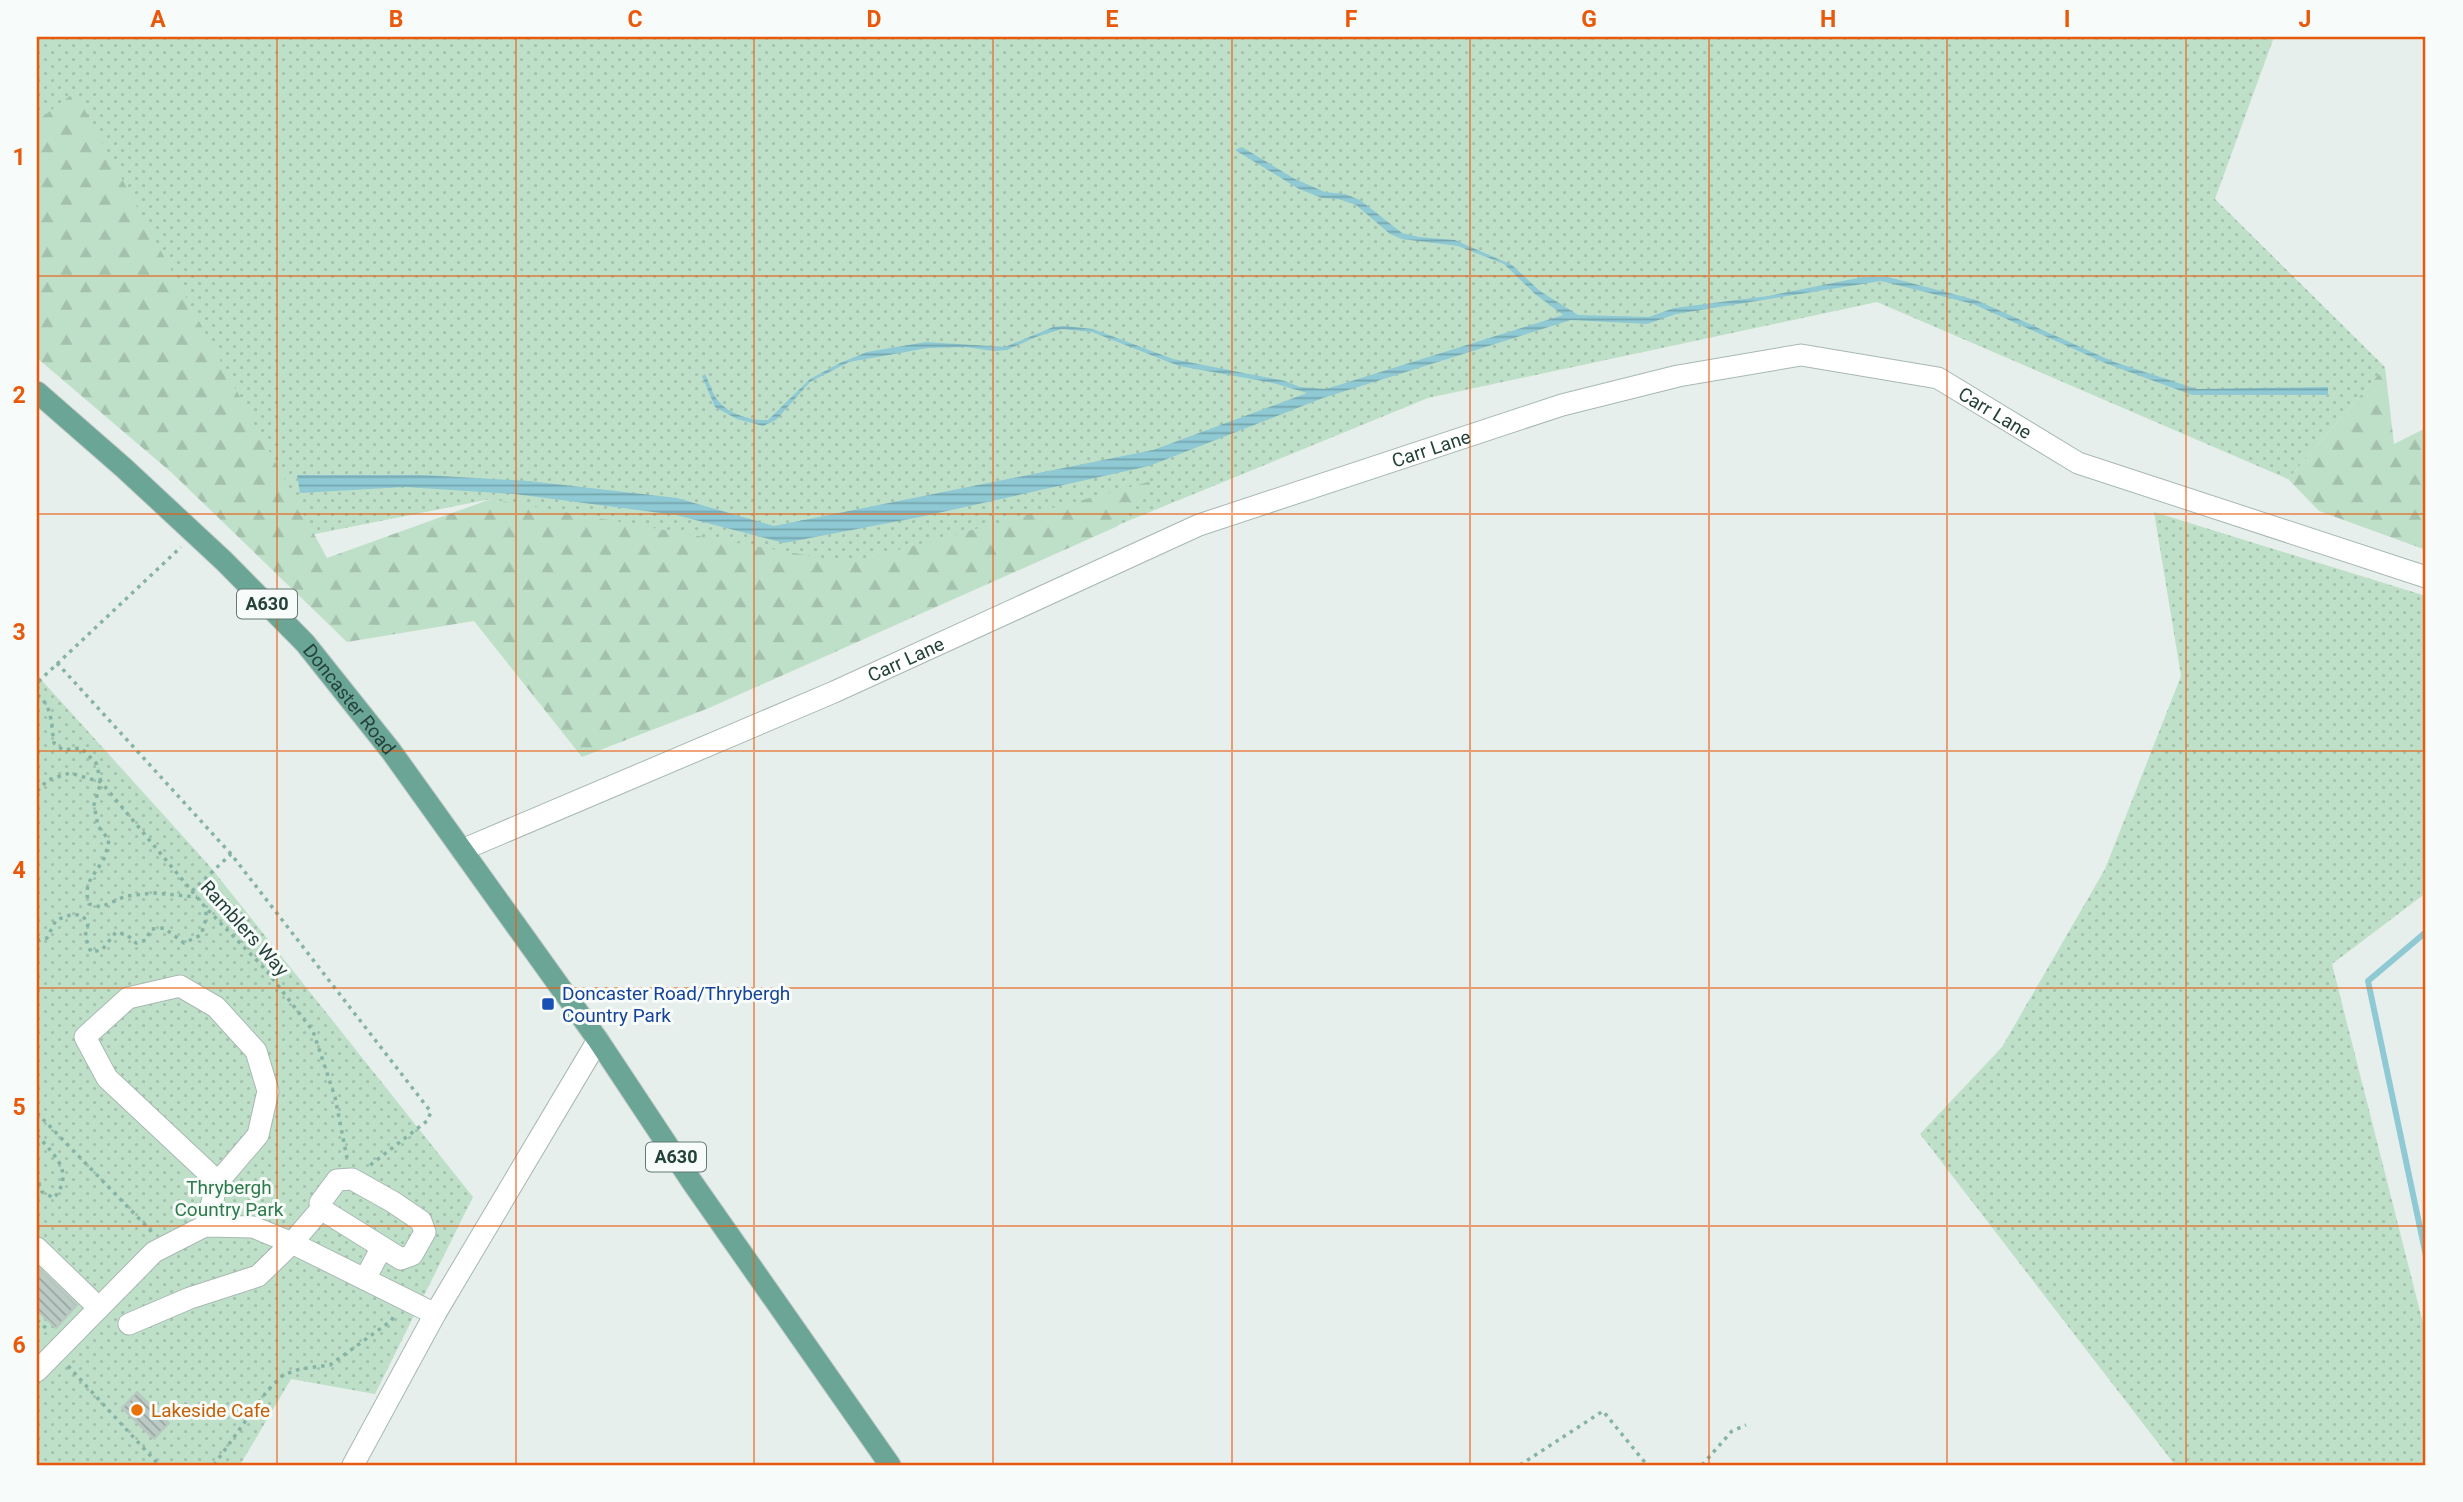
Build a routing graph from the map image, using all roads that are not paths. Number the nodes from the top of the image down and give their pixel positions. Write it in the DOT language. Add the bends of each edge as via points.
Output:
graph roads {
  1 [pos="37,392"];
  2 [pos="2426,578"];
  3 [pos="462,849"];
  4 [pos="598,1040"];
  5 [pos="218,1182"];
  6 [pos="321,1209"];
  7 [pos="205,1226"];
  8 [pos="292,1243"];
  9 [pos="382,1247"];
  10 [pos="37,1248"];
  11 [pos="365,1279"];
  12 [pos="99,1308"];
  13 [pos="435,1314"];
  14 [pos="129,1324"];
  15 [pos="46,1362"];
  16 [pos="352,1465"];
  17 [pos="890,1465"];
  1 -- 3 [label="main road, Doncaster Road / A630" via="195,534 305,643"];
  2 -- 3 [label="street, Carr Lane" via="2078,463 1938,378 1801,355 1678,376 1562,405 1199,525 834,692"];
  3 -- 4 [label="main road, A630"];
  4 -- 13 [label="street"];
  4 -- 17 [label="main road, A630"];
  5 -- 5 [label="street" via="258,1135 268,1091 256,1051 216,1007 180,986 128,998 85,1037 107,1078"];
  5 -- 7 [label="street"];
  6 -- 8 [label="street"];
  6 -- 9 [label="street"];
  6 -- 9 [label="street" via="320,1203 337,1180 352,1179 421,1221 425,1232 412,1255 401,1259"];
  7 -- 8 [label="street" via="253,1227"];
  7 -- 12 [label="street" via="164,1244"];
  8 -- 11 [label="street"];
  8 -- 14 [label="street" via="258,1276"];
  9 -- 11 [label="street"];
  10 -- 12 [label="street"];
  11 -- 13 [label="street"];
  12 -- 15 [label="street"];
  13 -- 16 [label="street"];
}
